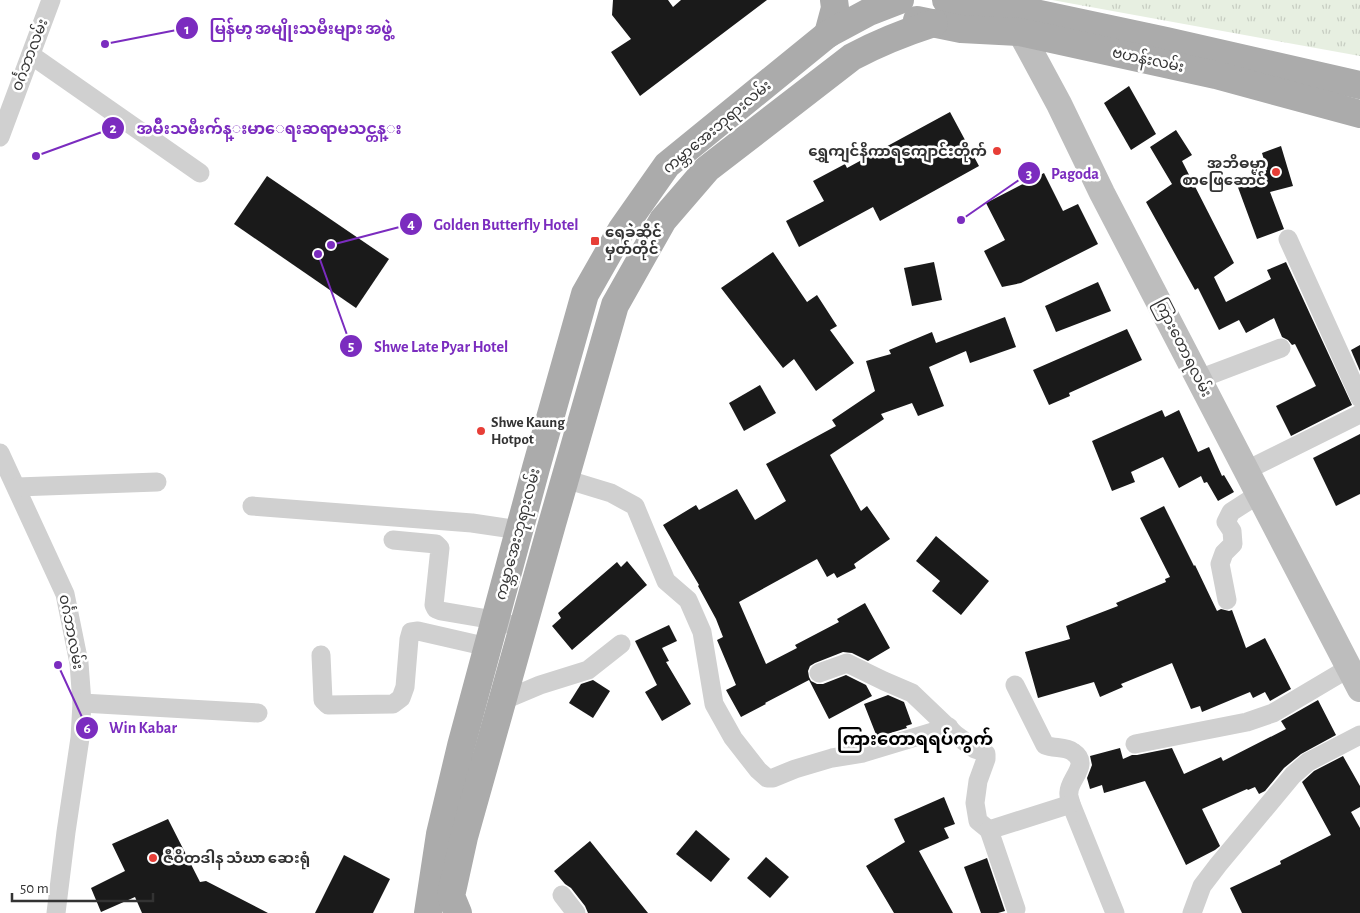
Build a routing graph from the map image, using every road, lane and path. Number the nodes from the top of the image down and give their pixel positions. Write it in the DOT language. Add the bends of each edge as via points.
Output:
graph roads {
  1 [pos="51,0"];
  2 [pos="834,0"];
  3 [pos="900,0"];
  4 [pos="863,4"];
  5 [pos="1007,7"];
  6 [pos="940,12"];
  7 [pos="1020,32"];
  8 [pos="828,34"];
  9 [pos="31,55"];
  10 [pos="852,57"];
  11 [pos="1360,84"];
  12 [pos="7,96"];
  13 [pos="1360,114"];
  14 [pos="0,137"];
  15 [pos="200,173"];
  16 [pos="1288,239"];
  17 [pos="1280,348"];
  18 [pos="1199,379"];
  19 [pos="1360,398"];
  20 [pos="1360,414"];
  21 [pos="0,452"];
  22 [pos="1247,470"];
  23 [pos="565,479"];
  24 [pos="157,482"];
  25 [pos="17,487"];
  26 [pos="1259,494"];
  27 [pos="252,506"];
  28 [pos="519,530"];
  29 [pos="393,540"];
  30 [pos="1227,600"];
  31 [pos="494,620"];
  32 [pos="524,628"];
  33 [pos="621,644"];
  34 [pos="488,647"];
  35 [pos="321,655"];
  36 [pos="819,673"];
  37 [pos="1355,679"];
  38 [pos="1015,685"];
  39 [pos="502,701"];
  40 [pos="82,703"];
  41 [pos="258,713"];
  42 [pos="949,727"];
  43 [pos="1360,735"];
  44 [pos="1135,744"];
  45 [pos="1071,804"];
  46 [pos="989,830"];
  47 [pos="562,895"];
  48 [pos="448,902"];
  49 [pos="1016,909"];
  50 [pos="56,913"];
  51 [pos="416,913"];
  52 [pos="428,913"];
  53 [pos="576,913"];
  54 [pos="1115,913"];
  55 [pos="1192,913"];
  1 -- 9 [label="street, ဝင်္ဂဘာလမ်း"];
  2 -- 8 [label="main road"];
  3 -- 4 [label="main road, ကမ္ဘာအေးဘုရားလမ်း"];
  4 -- 6 [label="main road"];
  4 -- 8 [label="main road, ကမ္ဘာအေးဘုရားလမ်း"];
  4 -- 10 [label="main road"];
  5 -- 6 [label="main road, ဗဟန်းလမ်း"];
  5 -- 7 [label="main road, ကြားတောရလမ်း"];
  5 -- 11 [label="main road, ဗဟန်းလမ်း"];
  6 -- 7 [label="main road, ဗဟန်းလမ်း" via="961,29"];
  6 -- 10 [label="main road, ကမ္ဘာအေးဘုရားလမ်း"];
  7 -- 13 [label="main road, ဗဟန်းလမ်း" via="1216,75"];
  7 -- 18 [label="main road, ကြားတောရလမ်း"];
  8 -- 28 [label="main road, ကမ္ဘာအေးဘုရားလမ်း" via="668,166 622,229 585,294"];
  9 -- 12 [label="street, ဝင်္ဂဘာလမ်း"];
  9 -- 15 [label="street"];
  10 -- 23 [label="main road, ကမ္ဘာအေးဘုရားလမ်း" via="707,169 663,220 615,305"];
  12 -- 14 [label="street, ဝင်္ဂဘာလမ်း"];
  16 -- 19 [label="street"];
  17 -- 18 [label="street"];
  18 -- 22 [label="main road, ကြားတောရလမ်း"];
  20 -- 22 [label="street"];
  21 -- 25 [label="street, ဝင်္ဂဘာလမ်း"];
  22 -- 26 [label="main road, ကြားတောရလမ်း"];
  23 -- 32 [label="main road, ကမ္ဘာအေးဘုရားလမ်း"];
  23 -- 42 [label="street" via="611,493 635,506 666,581 688,600 702,632 714,704 733,738 767,778"];
  24 -- 25 [label="street"];
  25 -- 40 [label="street, ဝင်္ဂဘာလမ်း" via="65,594 79,663"];
  26 -- 30 [label="street" via="1231,512 1226,522 1232,531 1233,544 1224,553 1220,564"];
  26 -- 37 [label="main road, ကြားတောရလမ်း"];
  27 -- 28 [label="street" via="472,523"];
  28 -- 31 [label="main road, ကမ္ဘာအေးဘုရားလမ်း"];
  29 -- 31 [label="street" via="436,544 440,548 436,609"];
  31 -- 32 [label="street"];
  31 -- 34 [label="main road, ကမ္ဘာအေးဘုရားလမ်း"];
  32 -- 39 [label="main road, ကမ္ဘာအေးဘုရားလမ်း"];
  33 -- 39 [label="street" via="588,670"];
  34 -- 35 [label="street" via="411,632 405,687 401,698 393,704 328,706 324,700"];
  34 -- 48 [label="main road, ကမ္ဘာအေးဘုရားလမ်း" via="440,834"];
  36 -- 42 [label="street" via="850,664 912,693"];
  37 -- 44 [label="street" via="1247,722"];
  38 -- 45 [label="street" via="1045,745 1066,749 1078,757 1080,767 1068,790"];
  39 -- 48 [label="main road, ကမ္ဘာအေးဘုရားလမ်း"];
  40 -- 41 [label="street"];
  40 -- 50 [label="street, ဝင်္ဂဘာလမ်း"];
  42 -- 46 [label="street" via="986,754 975,803 978,821"];
  43 -- 55 [label="street" via="1308,762 1293,775 1218,864 1202,886"];
  45 -- 46 [label="street"];
  45 -- 54 [label="street"];
  46 -- 49 [label="street"];
  47 -- 53 [label="street"];
  48 -- 51 [label="main road"];
  48 -- 52 [label="main road, ကမ္ဘာအေးဘုရားလမ်း"];
}
